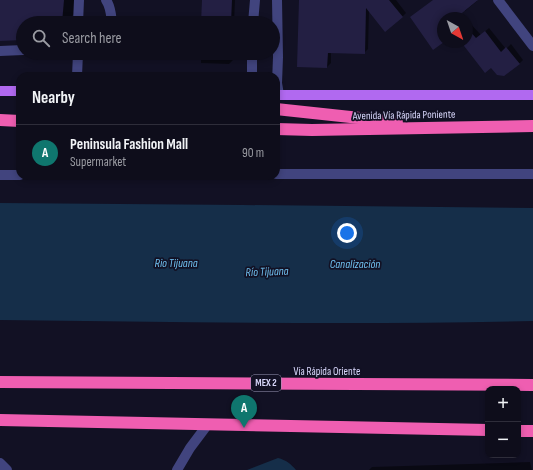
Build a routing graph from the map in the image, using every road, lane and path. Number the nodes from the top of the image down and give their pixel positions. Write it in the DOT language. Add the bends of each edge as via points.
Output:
graph roads {
  1 [pos="79,0"];
  2 [pos="106,0"];
  3 [pos="255,0"];
  4 [pos="277,0"];
  5 [pos="498,0"];
  6 [pos="78,16"];
  7 [pos="111,16"];
  8 [pos="254,16"];
  9 [pos="277,16"];
  10 [pos="533,46"];
  11 [pos="16,50"];
  12 [pos="0,51"];
  13 [pos="78,60"];
  14 [pos="252,60"];
  15 [pos="278,60"];
  16 [pos="77,72"];
  17 [pos="252,72"];
  18 [pos="277,72"];
  19 [pos="0,91"];
  20 [pos="16,91"];
  21 [pos="280,95"];
  22 [pos="533,95"];
  23 [pos="280,109"];
  24 [pos="0,120"];
  25 [pos="16,121"];
  26 [pos="533,126"];
  27 [pos="436,127"];
  28 [pos="280,129"];
  29 [pos="280,174"];
  30 [pos="533,174"];
  31 [pos="0,175"];
  32 [pos="16,175"];
  33 [pos="0,382"];
  34 [pos="533,385"];
  35 [pos="0,420"];
  36 [pos="208,424"];
  37 [pos="485,430"];
  38 [pos="521,431"];
  39 [pos="533,431"];
  40 [pos="0,463"];
  41 [pos="7,470"];
  42 [pos="177,470"];
  1 -- 6 [label="street"];
  2 -- 7 [label="street"];
  3 -- 8 [label="street"];
  4 -- 9 [label="street"];
  5 -- 10 [label="street"];
  11 -- 12 [label="street"];
  13 -- 16 [label="street"];
  14 -- 17 [label="street"];
  15 -- 18 [label="street"];
  19 -- 20 [label="main road"];
  21 -- 22 [label="main road, Avenida Vía Rápida Poniente"];
  23 -- 27 [label="highway"];
  24 -- 25 [label="highway"];
  26 -- 27 [label="highway, Avenida Vía Rápida Poniente"];
  27 -- 28 [label="highway, Avenida Vía Rápida Poniente"];
  29 -- 30 [label="street"];
  31 -- 32 [label="street"];
  33 -- 34 [label="highway, Vía Rápida Oriente / MEX 2"];
  35 -- 36 [label="highway"];
  36 -- 37 [label="highway"];
  36 -- 42 [label="street"];
  38 -- 39 [label="highway"];
  40 -- 41 [label="street"];
}
